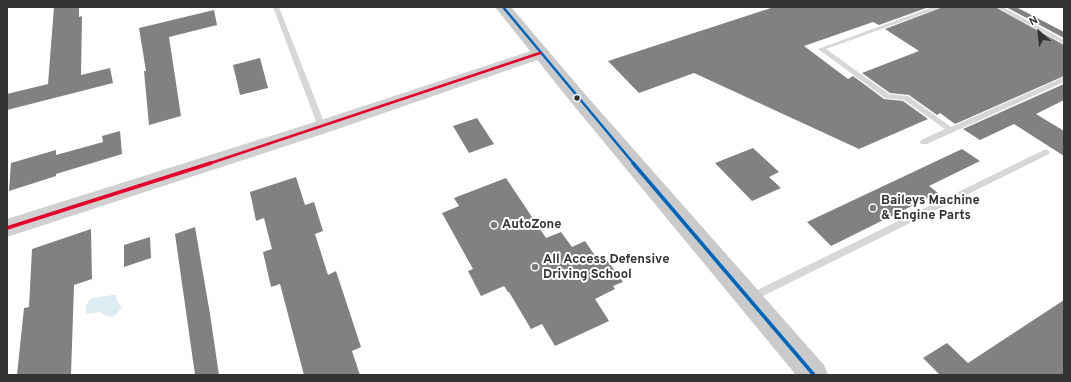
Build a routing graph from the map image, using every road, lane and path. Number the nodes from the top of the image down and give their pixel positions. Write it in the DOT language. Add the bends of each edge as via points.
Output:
graph roads {
  1 [pos="276,7"];
  2 [pos="503,7"];
  3 [pos="939,7"];
  4 [pos="999,7"];
  5 [pos="1064,42"];
  6 [pos="540,53"];
  7 [pos="1064,79"];
  8 [pos="322,127"];
  9 [pos="951,130"];
  10 [pos="924,142"];
  11 [pos="1046,152"];
  12 [pos="7,228"];
  13 [pos="749,299"];
  14 [pos="814,375"];
  1 -- 8 [label="lane"];
  2 -- 6 [label="main road"];
  3 -- 9 [label="lane" via="822,49 887,96 906,98"];
  4 -- 5 [label="lane"];
  6 -- 8 [label="main road"];
  6 -- 13 [label="main road"];
  7 -- 9 [label="lane"];
  8 -- 12 [label="main road"];
  9 -- 10 [label="lane"];
  11 -- 13 [label="lane"];
  13 -- 14 [label="main road"];
}
